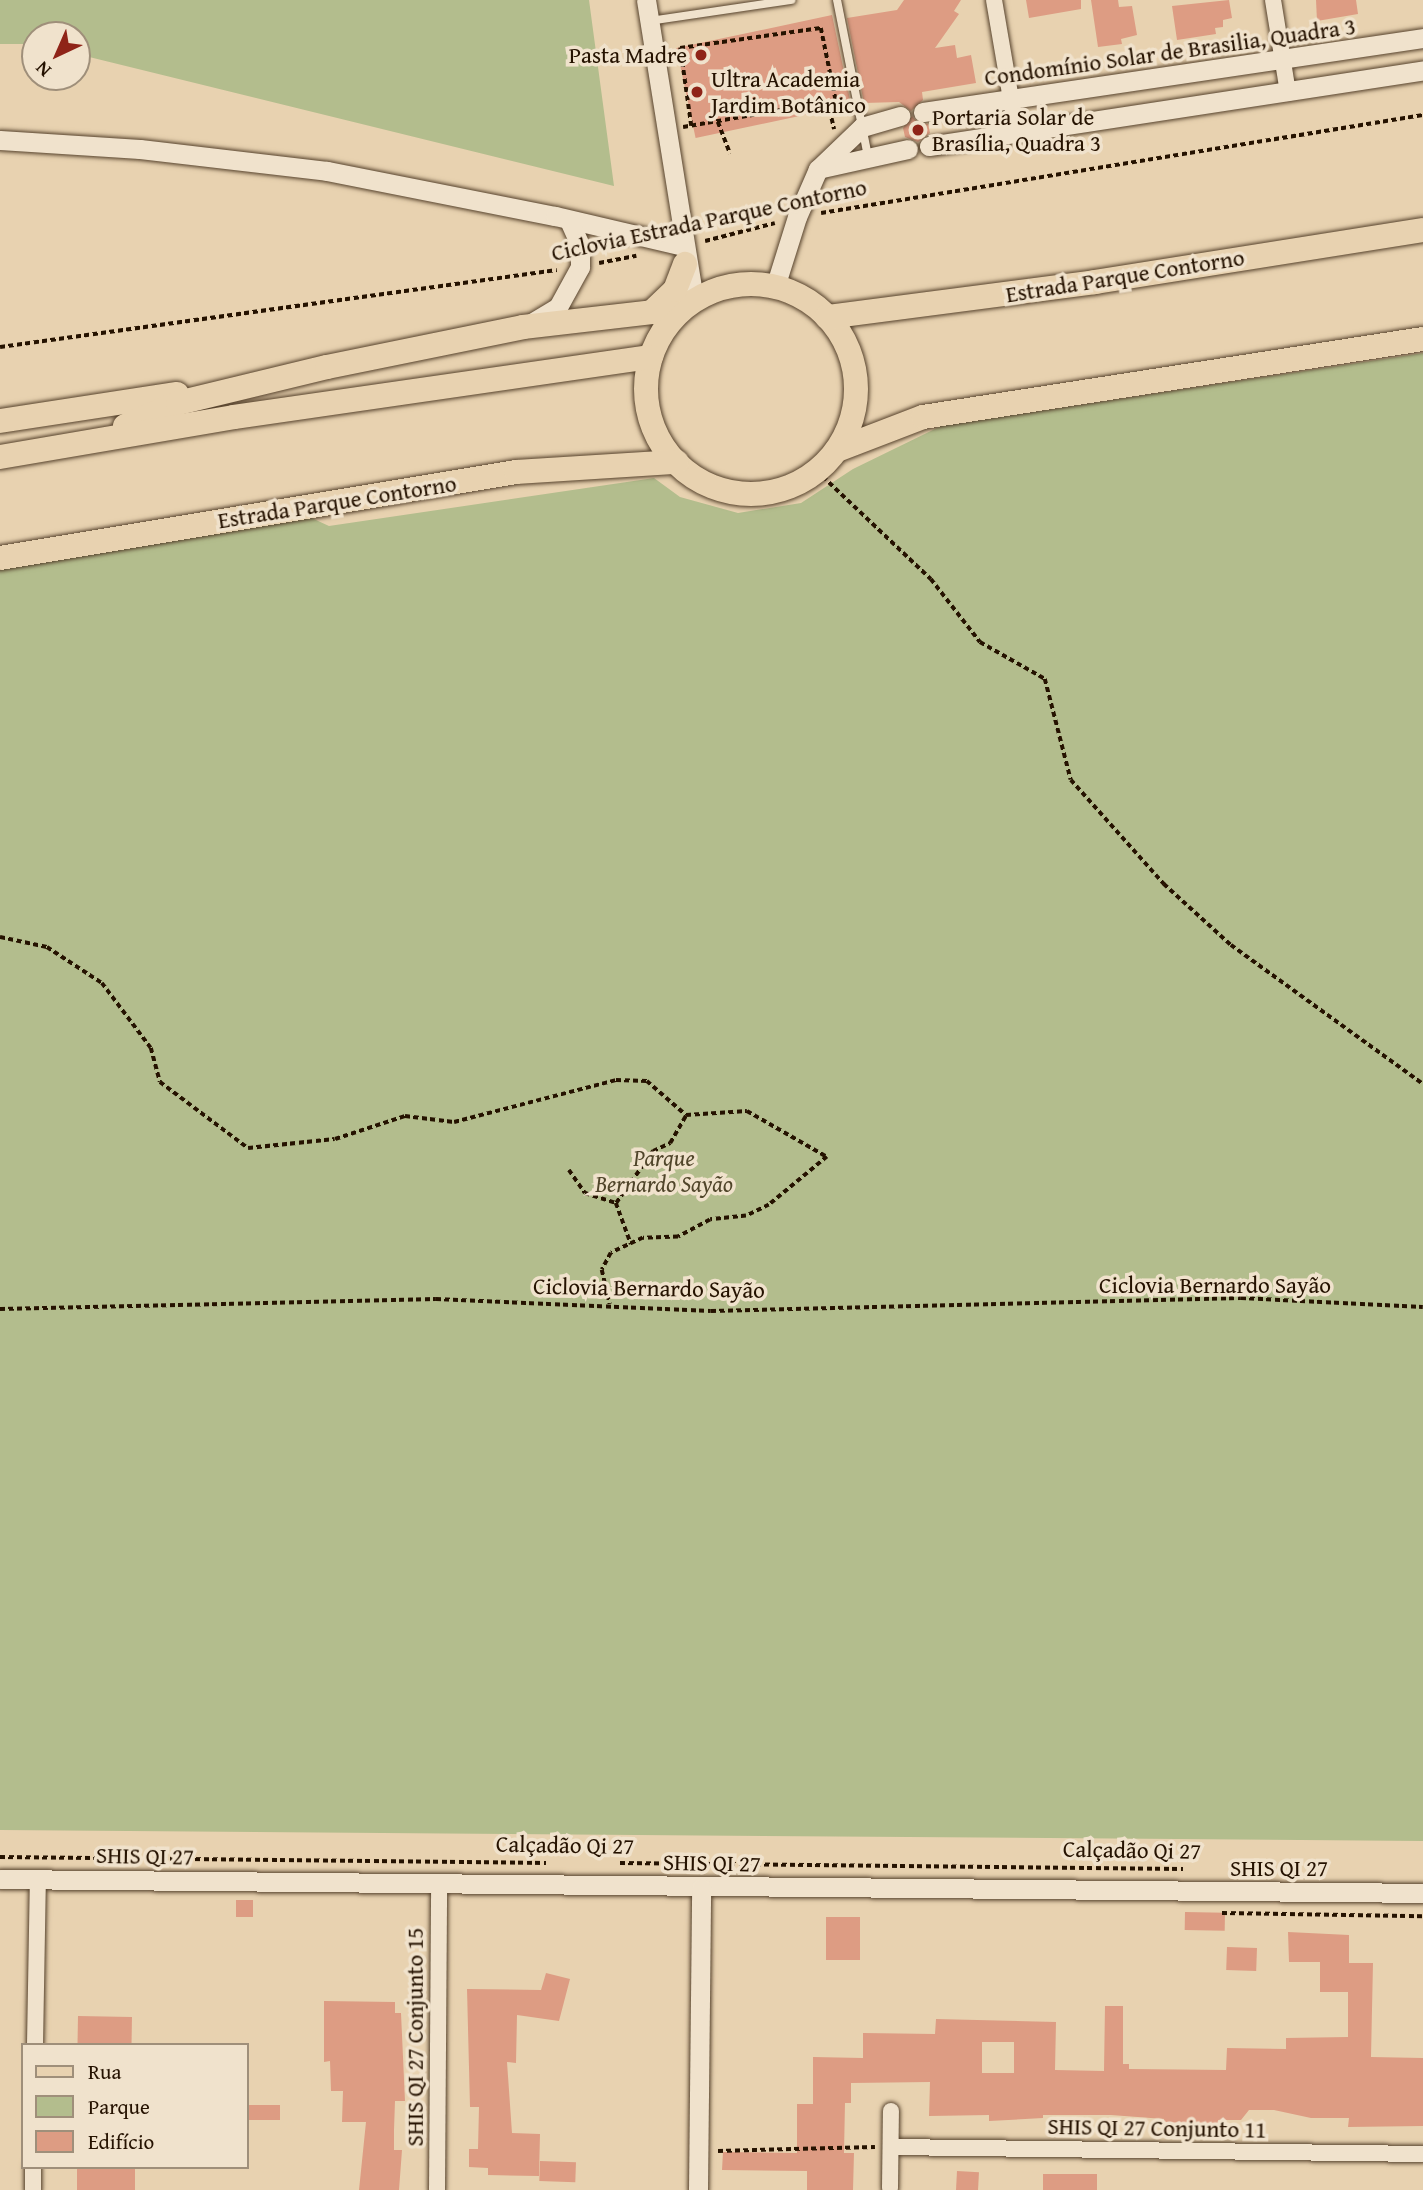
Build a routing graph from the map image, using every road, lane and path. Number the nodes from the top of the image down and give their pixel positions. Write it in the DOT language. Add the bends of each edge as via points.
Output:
graph roads {
  1 [pos="646,0"];
  2 [pos="791,0"];
  3 [pos="837,0"];
  4 [pos="994,0"];
  5 [pos="1273,0"];
  6 [pos="649,21"];
  7 [pos="1423,38"];
  8 [pos="1283,61"];
  9 [pos="1423,70"];
  10 [pos="1287,93"];
  11 [pos="1010,100"];
  12 [pos="828,102"];
  13 [pos="923,112"];
  14 [pos="1423,115"];
  15 [pos="900,117"];
  16 [pos="718,122"];
  17 [pos="691,126"];
  18 [pos="685,127"];
  19 [pos="862,127"];
  20 [pos="1017,134"];
  21 [pos="836,138"];
  22 [pos="0,140"];
  23 [pos="929,146"];
  24 [pos="908,149"];
  25 [pos="730,154"];
  26 [pos="868,157"];
  27 [pos="818,170"];
  28 [pos="797,217"];
  29 [pos="569,219"];
  30 [pos="1423,230"];
  31 [pos="644,254"];
  32 [pos="684,255"];
  33 [pos="580,267"];
  34 [pos="775,287"];
  35 [pos="694,300"];
  36 [pos="827,317"];
  37 [pos="523,327"];
  38 [pos="1423,339"];
  39 [pos="0,348"];
  40 [pos="651,357"];
  41 [pos="257,383"];
  42 [pos="0,421"];
  43 [pos="85,443"];
  44 [pos="837,450"];
  45 [pos="0,457"];
  46 [pos="677,462"];
  47 [pos="817,471"];
  48 [pos="0,558"];
  49 [pos="0,937"];
  50 [pos="1423,1084"];
  51 [pos="686,1115"];
  52 [pos="569,1170"];
  53 [pos="616,1203"];
  54 [pos="631,1244"];
  55 [pos="610,1304"];
  56 [pos="1423,1307"];
  57 [pos="0,1309"];
  58 [pos="0,1857"];
  59 [pos="547,1863"];
  60 [pos="616,1863"];
  61 [pos="1186,1869"];
  62 [pos="0,1879"];
  63 [pos="38,1879"];
  64 [pos="439,1884"];
  65 [pos="702,1888"];
  66 [pos="1423,1893"];
  67 [pos="1215,1913"];
  68 [pos="1423,1916"];
  69 [pos="35,2043"];
  70 [pos="891,2111"];
  71 [pos="891,2147"];
  72 [pos="711,2151"];
  73 [pos="1423,2154"];
  74 [pos="33,2169"];
  75 [pos="890,2188"];
  76 [pos="33,2190"];
  77 [pos="437,2190"];
  78 [pos="698,2190"];
  1 -- 6 [label="street"];
  2 -- 6 [label="lane"];
  3 -- 19 [label="lane"];
  4 -- 11 [label="street"];
  5 -- 8 [label="street"];
  6 -- 32 [label="street"];
  7 -- 8 [label="street, Condomínio Solar de Brasilia, Quadra 3"];
  8 -- 10 [label="street"];
  8 -- 11 [label="street, Condomínio Solar de Brasilia, Quadra 3"];
  9 -- 10 [label="street"];
  10 -- 20 [label="street"];
  11 -- 13 [label="street, Condomínio Solar de Brasilia, Quadra 3"];
  11 -- 20 [label="street"];
  12 -- 16 [label="path"];
  12 -- 17 [label="path" via="836,101 821,27 680,48"];
  12 -- 21 [label="path"];
  14 -- 28 [label="path, Ciclovia Estrada Parque Contorno"];
  15 -- 19 [label="street"];
  16 -- 17 [label="path"];
  16 -- 25 [label="path"];
  17 -- 18 [label="path"];
  19 -- 26 [label="lane"];
  19 -- 27 [label="street"];
  20 -- 23 [label="street"];
  22 -- 29 [label="street" via="140,149 327,171"];
  24 -- 26 [label="street"];
  26 -- 27 [label="street"];
  27 -- 28 [label="street"];
  28 -- 32 [label="path, Ciclovia Estrada Parque Contorno"];
  28 -- 34 [label="street"];
  29 -- 32 [label="street"];
  29 -- 33 [label="street" via="580,245"];
  30 -- 36 [label="main road, Estrada Parque Contorno" via="1095,282"];
  31 -- 33 [label="path, Ciclovia Estrada Parque Contorno"];
  32 -- 35 [label="street"];
  32 -- 37 [label="main road" via="675,290 652,312"];
  33 -- 37 [label="street" via="558,307"];
  33 -- 39 [label="path, Ciclovia Estrada Parque Contorno"];
  34 -- 35 [label="main road" via="733,285"];
  34 -- 36 [label="main road" via="803,298"];
  35 -- 40 [label="main road" via="663,331"];
  36 -- 44 [label="main road" via="848,349 856,385 851,421"];
  37 -- 41 [label="main road"];
  38 -- 44 [label="main road" via="923,417"];
  40 -- 43 [label="main road"];
  40 -- 46 [label="main road" via="649,413"];
  41 -- 42 [label="main road"];
  41 -- 43 [label="main road" via="178,403"];
  43 -- 45 [label="main road"];
  44 -- 47 [label="main road"];
  46 -- 47 [label="main road" via="713,486 756,494 799,482"];
  46 -- 48 [label="main road, Estrada Parque Contorno" via="516,472"];
  47 -- 50 [label="path" via="931,579 980,642 1045,679 1071,780 1164,884 1231,944"];
  49 -- 51 [label="path" via="47,947 102,983 151,1048 160,1082 248,1148 335,1139 405,1116 454,1122 616,1080 647,1081"];
  51 -- 53 [label="path" via="670,1143 653,1151"];
  51 -- 54 [label="path" via="747,1111 827,1157 769,1205 746,1216 710,1220 678,1237 643,1238"];
  52 -- 53 [label="path" via="585,1193"];
  53 -- 54 [label="path"];
  54 -- 55 [label="path" via="611,1253 602,1270"];
  55 -- 56 [label="path, Ciclovia Bernardo Sayão" via="711,1311 1241,1298"];
  55 -- 57 [label="path, Ciclovia Bernardo Sayão" via="436,1300"];
  58 -- 59 [label="path, Calçadão Qi 27"];
  60 -- 61 [label="path, Calçadão Qi 27"];
  62 -- 63 [label="street, SHIS QI 27"];
  63 -- 64 [label="street, SHIS QI 27"];
  63 -- 69 [label="street"];
  64 -- 65 [label="street, SHIS QI 27"];
  64 -- 77 [label="street, SHIS QI 27 Conjunto 15"];
  65 -- 66 [label="street, SHIS QI 27"];
  65 -- 78 [label="street"];
  67 -- 68 [label="path"];
  70 -- 71 [label="street"];
  71 -- 72 [label="path"];
  71 -- 73 [label="street, SHIS QI 27 Conjunto 11"];
  71 -- 75 [label="street"];
  74 -- 76 [label="street"];
}
